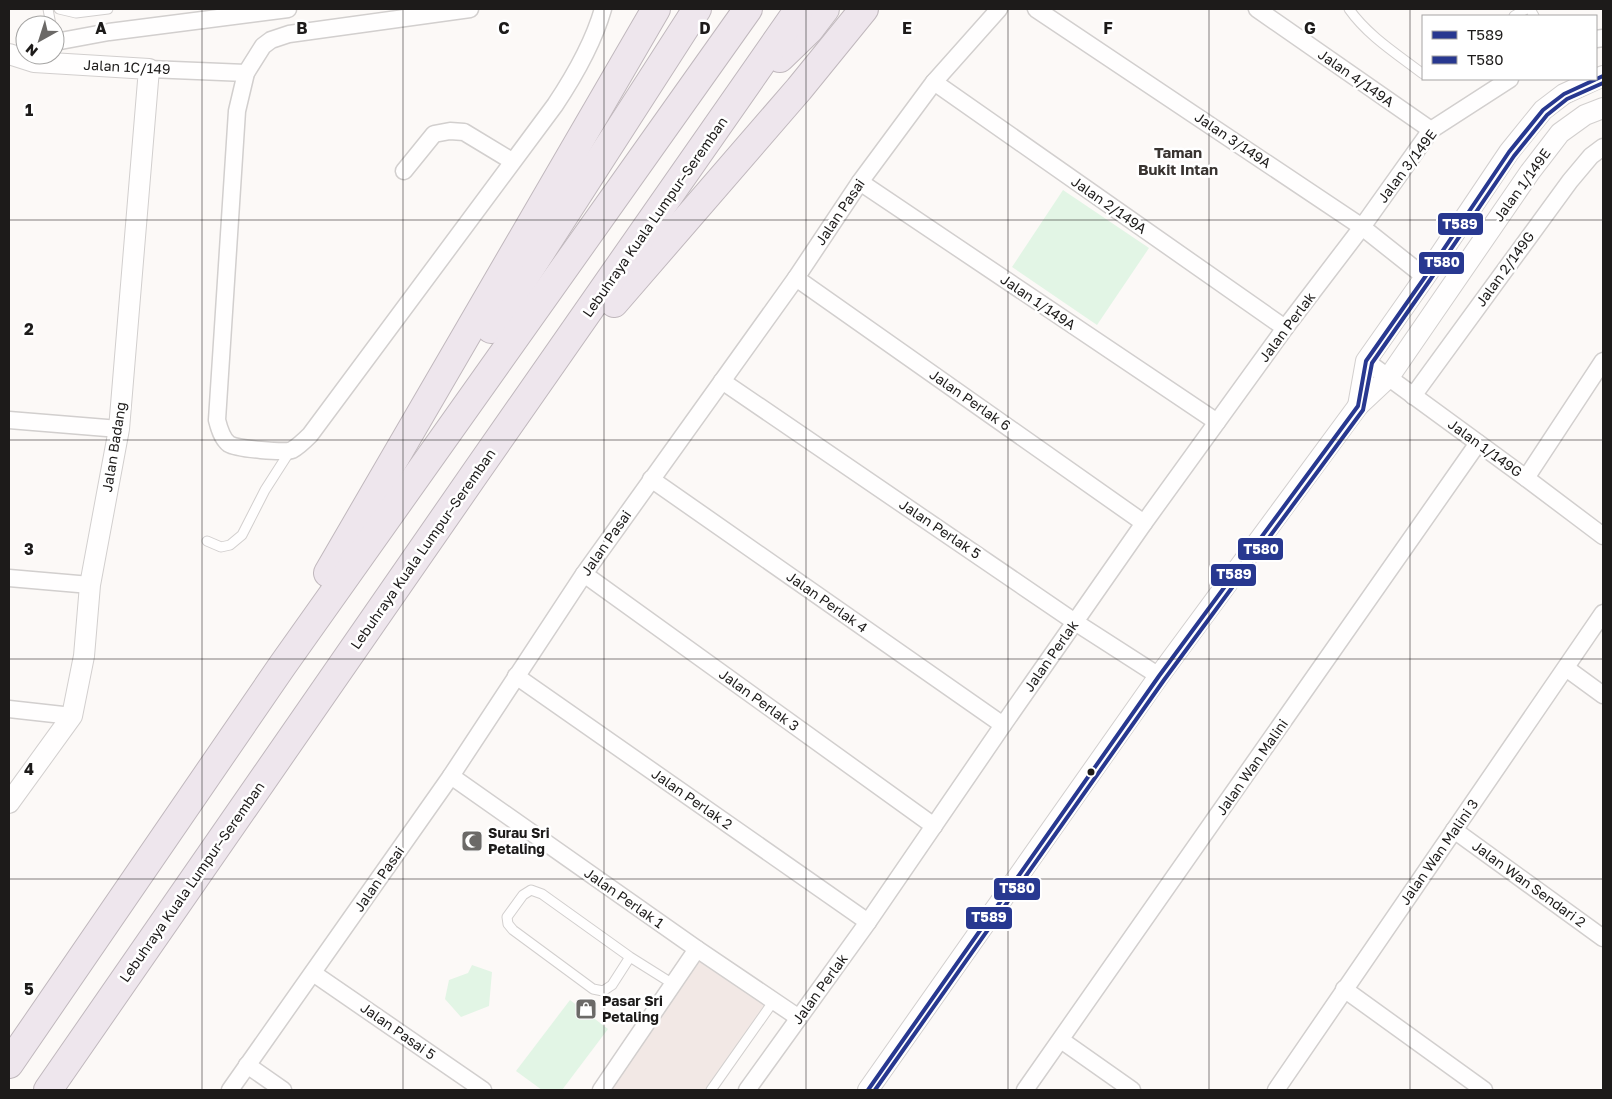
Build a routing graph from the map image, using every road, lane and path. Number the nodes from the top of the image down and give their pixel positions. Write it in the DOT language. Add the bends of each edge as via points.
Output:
graph roads {
  1 [pos="59,9"];
  2 [pos="108,9"];
  3 [pos="288,9"];
  4 [pos="470,9"];
  5 [pos="603,9"];
  6 [pos="656,9"];
  7 [pos="697,9"];
  8 [pos="748,9"];
  9 [pos="799,9"];
  10 [pos="825,9"];
  11 [pos="864,9"];
  12 [pos="999,9"];
  13 [pos="1036,9"];
  14 [pos="1257,9"];
  15 [pos="1349,9"];
  16 [pos="65,40"];
  17 [pos="9,54"];
  18 [pos="149,68"];
  19 [pos="246,73"];
  20 [pos="1422,73"];
  21 [pos="751,80"];
  22 [pos="1508,80"];
  23 [pos="1594,80"];
  24 [pos="934,82"];
  25 [pos="1603,108"];
  26 [pos="1431,130"];
  27 [pos="1603,147"];
  28 [pos="512,162"];
  29 [pos="404,171"];
  30 [pos="860,182"];
  31 [pos="1362,227"];
  32 [pos="1425,277"];
  33 [pos="796,278"];
  34 [pos="1285,328"];
  35 [pos="1366,361"];
  36 [pos="1603,361"];
  37 [pos="1389,377"];
  38 [pos="722,381"];
  39 [pos="1413,396"];
  40 [pos="1358,406"];
  41 [pos="514,418"];
  42 [pos="9,420"];
  43 [pos="1217,422"];
  44 [pos="119,429"];
  45 [pos="1478,443"];
  46 [pos="290,451"];
  47 [pos="1526,478"];
  48 [pos="651,480"];
  49 [pos="396,504"];
  50 [pos="1144,523"];
  51 [pos="1603,536"];
  52 [pos="207,541"];
  53 [pos="584,574"];
  54 [pos="9,578"];
  55 [pos="90,584"];
  56 [pos="1603,613"];
  57 [pos="1075,622"];
  58 [pos="282,666"];
  59 [pos="1566,668"];
  60 [pos="516,676"];
  61 [pos="1159,676"];
  62 [pos="1603,695"];
  63 [pos="9,709"];
  64 [pos="72,716"];
  65 [pos="1002,725"];
  66 [pos="451,776"];
  67 [pos="9,803"];
  68 [pos="934,826"];
  69 [pos="1454,830"];
  70 [pos="868,922"];
  71 [pos="1603,938"];
  72 [pos="697,950"];
  73 [pos="630,957"];
  74 [pos="313,973"];
  75 [pos="673,984"];
  76 [pos="1344,990"];
  77 [pos="773,1002"];
  78 [pos="799,1018"];
  79 [pos="1061,1040"];
  80 [pos="9,1064"];
  81 [pos="247,1065"];
  82 [pos="48,1090"];
  83 [pos="230,1090"];
  84 [pos="283,1090"];
  85 [pos="483,1090"];
  86 [pos="600,1090"];
  87 [pos="711,1090"];
  88 [pos="747,1090"];
  89 [pos="868,1090"];
  90 [pos="1025,1090"];
  91 [pos="1132,1090"];
  92 [pos="1276,1090"];
  93 [pos="1484,1090"];
  1 -- 2 [label="lane" via="76,13"];
  3 -- 16 [label="street"];
  4 -- 19 [label="street" via="289,34 263,46"];
  5 -- 28 [label="street" via="575,75"];
  6 -- 58 [label="highway" via="298,624"];
  7 -- 49 [label="highway" via="475,354"];
  8 -- 49 [label="highway"];
  9 -- 21 [label="highway, Lebuhraya Kuala Lumpur–Seremban"];
  10 -- 21 [label="highway" via="785,54"];
  11 -- 41 [label="highway" via="799,89"];
  12 -- 24 [label="street, Jalan Pasai"];
  13 -- 31 [label="street, Jalan 3/149A"];
  14 -- 26 [label="street, Jalan 4/149A"];
  15 -- 20 [label="lane" via="1381,42"];
  17 -- 18 [label="street, Jalan 1C/149" via="34,62"];
  18 -- 19 [label="street, Jalan 1C/149"];
  18 -- 44 [label="street, Jalan Badang"];
  19 -- 46 [label="street" via="237,111 217,420 220,432 229,444 241,448"];
  21 -- 41 [label="highway, Lebuhraya Kuala Lumpur–Seremban"];
  22 -- 26 [label="street, Jalan 3/149E"];
  23 -- 32 [label="street, Jalan 1/149E" via="1564,94 1543,110 1510,152"];
  24 -- 30 [label="street, Jalan Pasai"];
  24 -- 34 [label="street, Jalan 2/149A"];
  25 -- 37 [label="street, Jalan 1/149E" via="1585,115 1560,134 1530,172"];
  26 -- 31 [label="street, Jalan 3/149E"];
  27 -- 39 [label="street, Jalan 2/149G" via="1570,181"];
  28 -- 29 [label="street" via="460,131 434,134"];
  28 -- 46 [label="street" via="310,435"];
  30 -- 33 [label="street, Jalan Pasai"];
  30 -- 43 [label="street, Jalan 1/149A"];
  31 -- 32 [label="street, Jalan 3/149A"];
  31 -- 34 [label="street, Jalan Perlak"];
  32 -- 35 [label="street, Jalan 1/149E"];
  33 -- 38 [label="street, Jalan Pasai"];
  33 -- 50 [label="street, Jalan Perlak 6"];
  34 -- 43 [label="street, Jalan Perlak"];
  35 -- 37 [label="street, Jalan 1/149G"];
  35 -- 40 [label="street"];
  36 -- 47 [label="street"];
  37 -- 39 [label="street, Jalan 1/149G"];
  37 -- 40 [label="street, Jalan 1/149E"];
  38 -- 48 [label="street, Jalan Pasai"];
  38 -- 57 [label="street, Jalan Perlak 5"];
  39 -- 45 [label="street, Jalan 1/149G"];
  40 -- 61 [label="street, Jalan 1/149E"];
  41 -- 82 [label="highway, Lebuhraya Kuala Lumpur–Seremban"];
  42 -- 44 [label="street"];
  43 -- 50 [label="street, Jalan Perlak"];
  44 -- 55 [label="street, Jalan Badang"];
  45 -- 47 [label="street, Jalan 1/149G"];
  45 -- 79 [label="street, Jalan Wan Malini"];
  46 -- 52 [label="lane" via="242,534 230,545 221,547"];
  47 -- 51 [label="street, Jalan 1/149G"];
  48 -- 53 [label="street, Jalan Pasai"];
  48 -- 65 [label="street, Jalan Perlak 4"];
  49 -- 58 [label="highway"];
  50 -- 57 [label="street, Jalan Perlak"];
  53 -- 60 [label="street, Jalan Pasai"];
  53 -- 68 [label="street, Jalan Perlak 3"];
  54 -- 55 [label="street"];
  55 -- 64 [label="street, Jalan Badang" via="84,656"];
  56 -- 59 [label="street, Jalan Wan Malini 3"];
  57 -- 61 [label="street, Jalan Perlak 5"];
  57 -- 65 [label="street, Jalan Perlak"];
  58 -- 80 [label="highway"];
  59 -- 62 [label="street"];
  59 -- 69 [label="street, Jalan Wan Malini 3"];
  60 -- 66 [label="street, Jalan Pasai"];
  60 -- 70 [label="street, Jalan Perlak 2"];
  61 -- 89 [label="street, Jalan 1/149E"];
  63 -- 64 [label="street"];
  64 -- 67 [label="street, Jalan Badang"];
  65 -- 68 [label="street, Jalan Perlak"];
  66 -- 72 [label="street, Jalan Perlak 1"];
  66 -- 74 [label="street, Jalan Pasai"];
  68 -- 70 [label="street, Jalan Perlak"];
  69 -- 71 [label="street, Jalan Wan Sendari 2"];
  69 -- 76 [label="street, Jalan Wan Malini 3"];
  70 -- 78 [label="street, Jalan Perlak"];
  72 -- 75 [label="street"];
  72 -- 77 [label="street, Jalan Perlak 1"];
  73 -- 73 [label="lane" via="612,985 603,992 592,989 514,930 507,917 523,895 531,890 542,894"];
  73 -- 75 [label="lane"];
  74 -- 81 [label="street, Jalan Pasai"];
  74 -- 85 [label="street, Jalan Pasai 5"];
  75 -- 86 [label="street"];
  76 -- 92 [label="street, Jalan Wan Malini 3"];
  76 -- 93 [label="street"];
  77 -- 78 [label="street, Jalan Perlak 1"];
  77 -- 87 [label="lane"];
  78 -- 88 [label="street, Jalan Perlak"];
  79 -- 90 [label="street, Jalan Wan Malini"];
  79 -- 91 [label="street"];
  81 -- 83 [label="street, Jalan Pasai"];
  81 -- 84 [label="street"];
}
